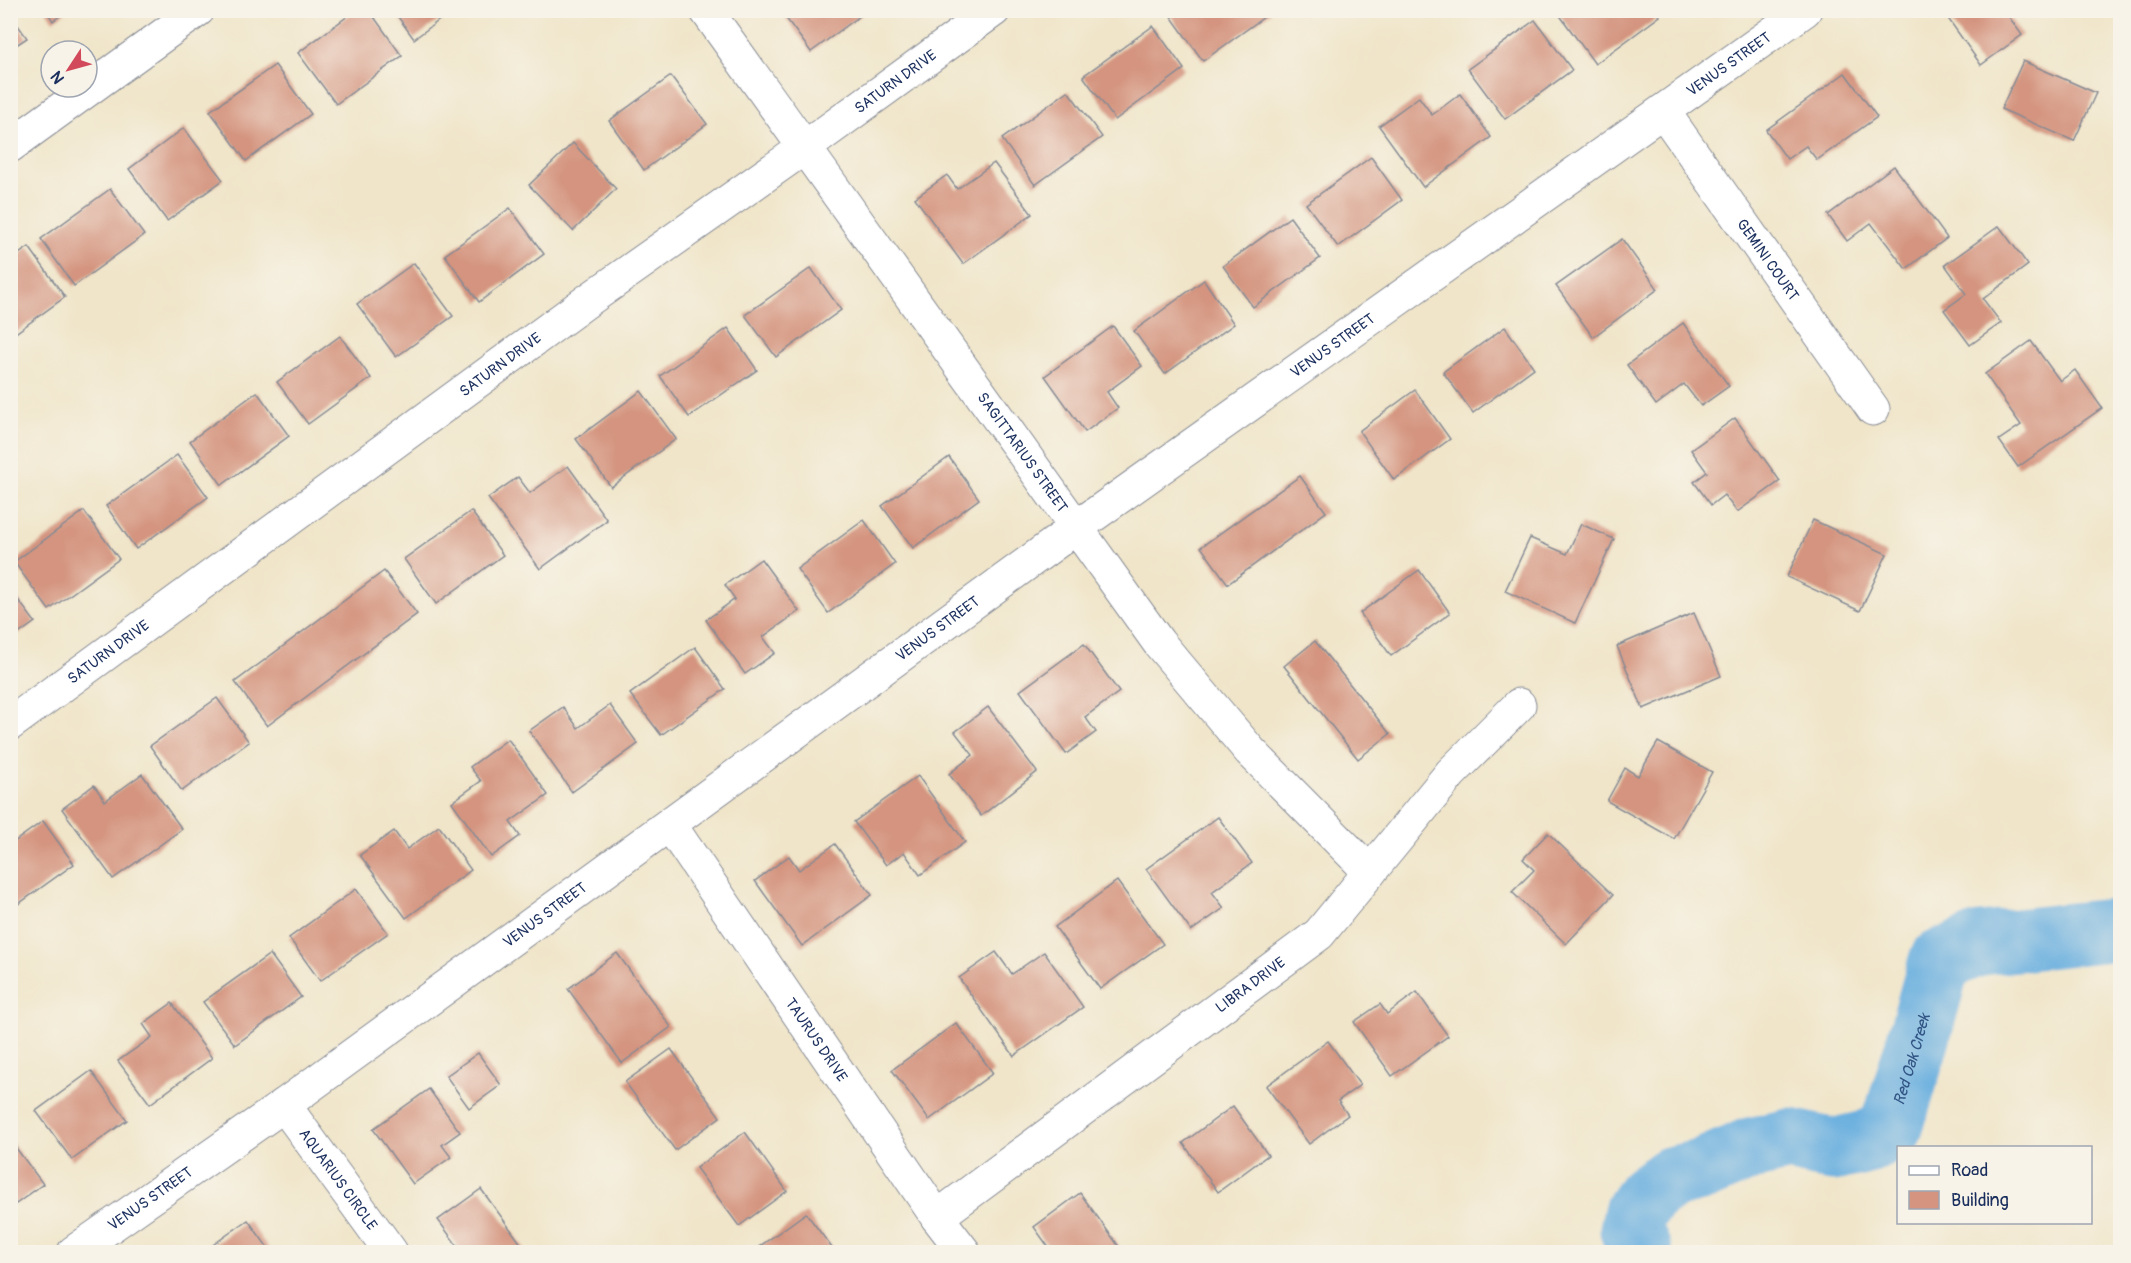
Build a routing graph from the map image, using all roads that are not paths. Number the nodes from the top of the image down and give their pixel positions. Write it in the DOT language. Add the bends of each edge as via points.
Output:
graph roads {
  1 [pos="198,10"];
  2 [pos="706,10"];
  3 [pos="994,10"];
  4 [pos="1805,10"];
  5 [pos="1663,111"];
  6 [pos="10,146"];
  7 [pos="804,148"];
  8 [pos="1873,409"];
  9 [pos="1077,527"];
  10 [pos="1519,705"];
  11 [pos="10,724"];
  12 [pos="670,825"];
  13 [pos="1370,872"];
  14 [pos="284,1105"];
  15 [pos="937,1217"];
  16 [pos="74,1252"];
  17 [pos="391,1252"];
  18 [pos="964,1252"];
  1 -- 6 [label="street"];
  2 -- 7 [label="street, SAGITTARIUS STREET"];
  3 -- 7 [label="street, SATURN DRIVE"];
  4 -- 5 [label="street, VENUS STREET"];
  5 -- 8 [label="street, GEMINI COURT"];
  5 -- 9 [label="street, VENUS STREET"];
  7 -- 9 [label="street, SAGITTARIUS STREET"];
  7 -- 11 [label="street, SATURN DRIVE" via="587,301"];
  9 -- 12 [label="street, VENUS STREET"];
  9 -- 13 [label="street, SAGITTARIUS STREET" via="1159,643 1250,751"];
  10 -- 13 [label="street, LIBRA DRIVE" via="1451,773"];
  12 -- 14 [label="street, VENUS STREET"];
  12 -- 15 [label="street, TAURUS DRIVE"];
  13 -- 15 [label="street, LIBRA DRIVE" via="1319,934"];
  14 -- 16 [label="street, VENUS STREET"];
  14 -- 17 [label="street, AQUARIUS CIRCLE"];
  15 -- 18 [label="street, TAURUS DRIVE"];
}
